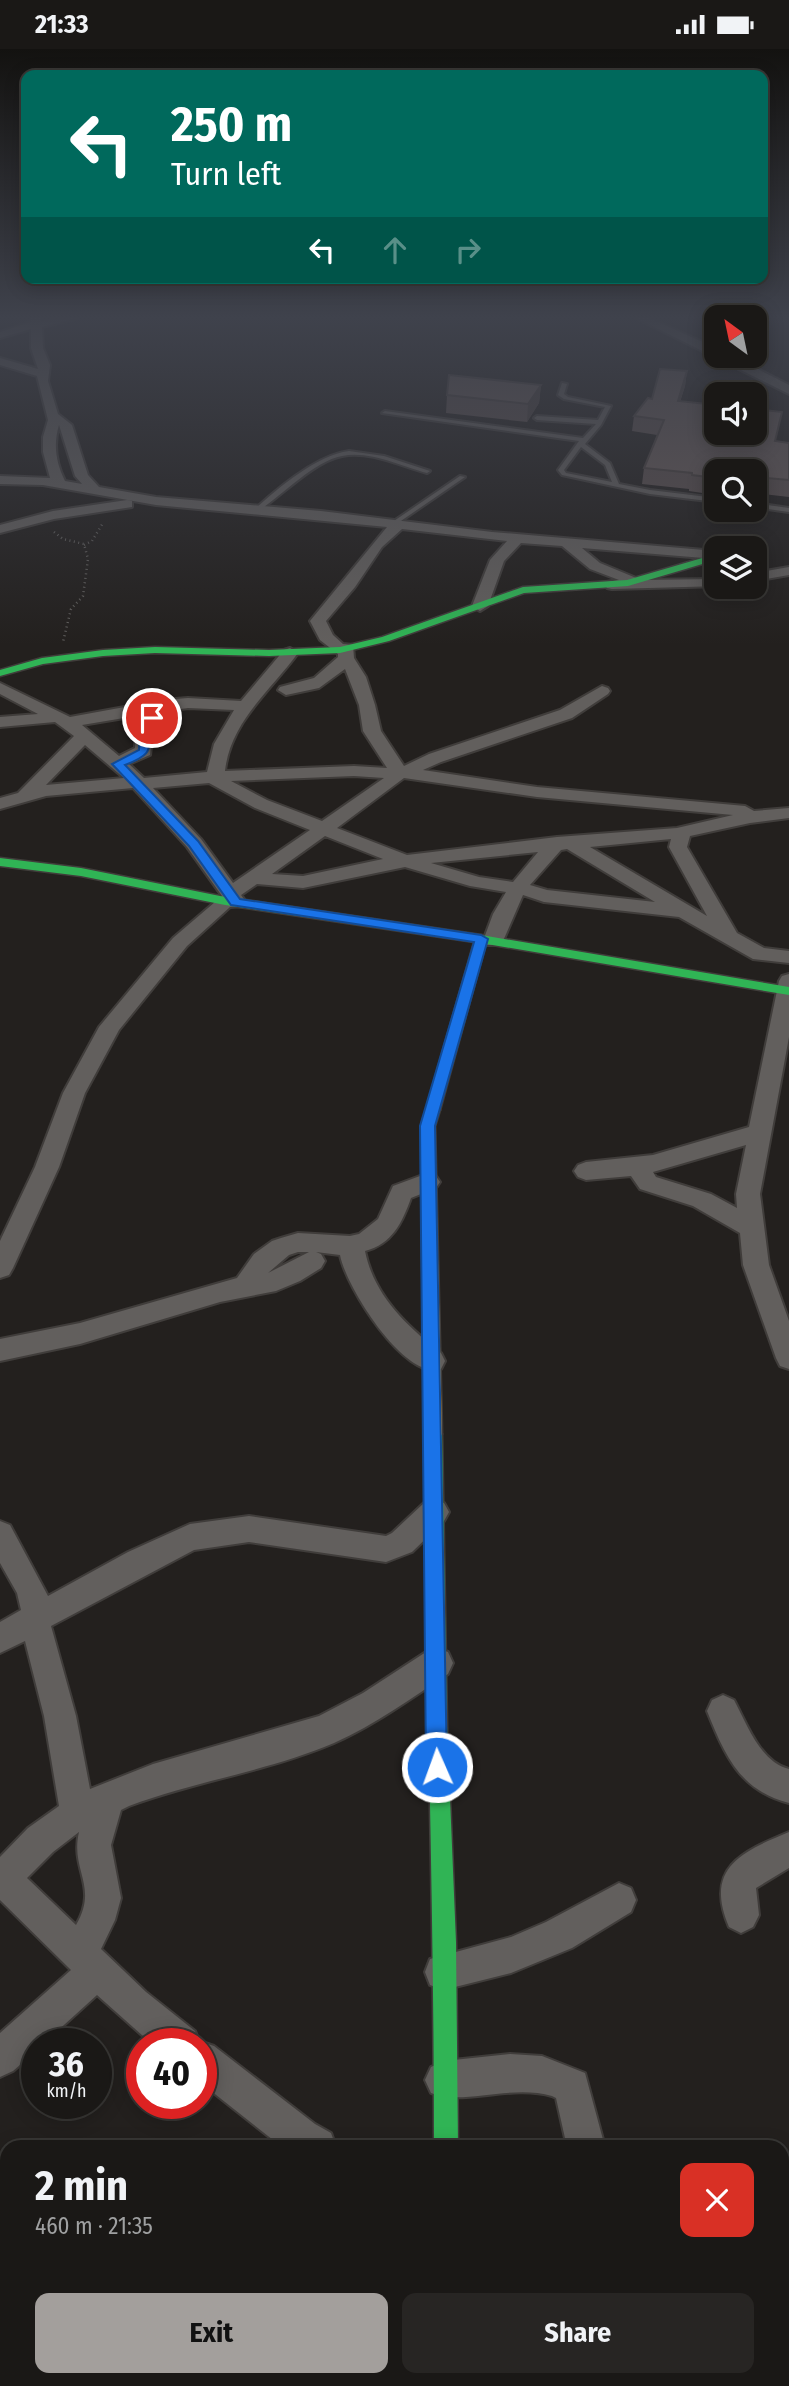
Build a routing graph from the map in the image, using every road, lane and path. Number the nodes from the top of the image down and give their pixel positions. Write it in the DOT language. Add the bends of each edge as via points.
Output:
graph roads {
  1 [pos="52,427"];
  2 [pos="67,427"];
  3 [pos="490,427"];
  4 [pos="531,427"];
  5 [pos="594,427"];
  6 [pos="527,432"];
  7 [pos="582,442"];
  8 [pos="427,471"];
  9 [pos="462,477"];
  10 [pos="0,479"];
  11 [pos="63,485"];
  12 [pos="617,486"];
  13 [pos="95,491"];
  14 [pos="704,498"];
  15 [pos="152,500"];
  16 [pos="767,507"];
  17 [pos="258,509"];
  18 [pos="789,510"];
  19 [pos="61,513"];
  20 [pos="396,525"];
  21 [pos="1,529"];
  22 [pos="517,538"];
  23 [pos="566,542"];
  24 [pos="704,555"];
  25 [pos="704,560"];
  26 [pos="767,560"];
  27 [pos="789,562"];
  28 [pos="789,571"];
  29 [pos="767,575"];
  30 [pos="635,581"];
  31 [pos="704,583"];
  32 [pos="612,585"];
  33 [pos="480,606"];
  34 [pos="318,626"];
  35 [pos="344,652"];
  36 [pos="293,653"];
  37 [pos="60,658"];
  38 [pos="0,673"];
  39 [pos="0,688"];
  40 [pos="286,690"];
  41 [pos="602,691"];
  42 [pos="163,705"];
  43 [pos="244,706"];
  44 [pos="62,720"];
  45 [pos="0,722"];
  46 [pos="85,734"];
  47 [pos="117,764"];
  48 [pos="399,775"];
  49 [pos="213,777"];
  50 [pos="139,783"];
  51 [pos="21,797"];
  52 [pos="0,804"];
  53 [pos="789,813"];
  54 [pos="769,814"];
  55 [pos="325,828"];
  56 [pos="682,832"];
  57 [pos="564,843"];
  58 [pos="405,861"];
  59 [pos="0,862"];
  60 [pos="257,878"];
  61 [pos="519,888"];
  62 [pos="230,899"];
  63 [pos="684,911"];
  64 [pos="729,937"];
  65 [pos="487,940"];
  66 [pos="789,957"];
  67 [pos="788,987"];
  68 [pos="760,1132"];
  69 [pos="637,1167"];
  70 [pos="586,1171"];
  71 [pos="428,1182"];
  72 [pos="752,1228"];
  73 [pos="351,1246"];
  74 [pos="312,1261"];
  75 [pos="0,1268"];
  76 [pos="245,1286"];
  77 [pos="0,1350"];
  78 [pos="789,1358"];
  79 [pos="432,1361"];
  80 [pos="434,1512"];
  81 [pos="0,1534"];
  82 [pos="36,1618"];
  83 [pos="0,1639"];
  84 [pos="437,1663"];
  85 [pos="723,1711"];
  86 [pos="789,1786"];
  87 [pos="109,1799"];
  88 [pos="77,1815"];
  89 [pos="789,1849"];
  90 [pos="2,1877"];
  91 [pos="619,1900"];
  92 [pos="741,1915"];
  93 [pos="88,1962"];
  94 [pos="443,1972"];
  95 [pos="162,2028"];
  96 [pos="0,2058"];
  97 [pos="217,2072"];
  98 [pos="444,2080"];
  99 [pos="304,2140"];
  100 [pos="446,2140"];
  101 [pos="584,2140"];
  1 -- 11 [label="street" via="49,452"];
  2 -- 13 [label="street" via="82,476"];
  3 -- 6 [label="lane"];
  4 -- 6 [label="lane"];
  5 -- 7 [label="lane"];
  6 -- 7 [label="lane"];
  7 -- 12 [label="lane" via="608,464"];
  7 -- 12 [label="lane" via="562,466 564,474"];
  8 -- 17 [label="lane" via="340,454"];
  9 -- 20 [label="lane"];
  10 -- 11 [label="street"];
  11 -- 13 [label="street"];
  11 -- 19 [label="street" via="67,499"];
  12 -- 14 [label="lane"];
  13 -- 15 [label="street"];
  15 -- 17 [label="street"];
  15 -- 19 [label="street"];
  16 -- 18 [label="lane"];
  17 -- 20 [label="street"];
  19 -- 21 [label="street"];
  19 -- 37 [label="path" via="53,530 66,540 84,544 88,559 83,596 71,609"];
  20 -- 22 [label="street"];
  20 -- 34 [label="street" via="323,612"];
  22 -- 23 [label="street"];
  22 -- 33 [label="street" via="497,560 497,572"];
  23 -- 24 [label="street"];
  23 -- 30 [label="street" via="595,566"];
  25 -- 30 [label="street"];
  26 -- 27 [label="street"];
  28 -- 29 [label="street"];
  30 -- 32 [label="street"];
  31 -- 32 [label="street"];
  32 -- 33 [label="street" via="523,590"];
  33 -- 35 [label="street"];
  34 -- 35 [label="street"];
  34 -- 36 [label="street"];
  35 -- 36 [label="street"];
  35 -- 40 [label="street" via="323,681"];
  35 -- 48 [label="street" via="358,677 372,731"];
  36 -- 37 [label="street" via="155,650"];
  36 -- 43 [label="street"];
  37 -- 38 [label="street"];
  39 -- 44 [label="street"];
  41 -- 48 [label="street" via="566,714 435,758"];
  42 -- 43 [label="street"];
  42 -- 44 [label="street"];
  42 -- 47 [label="street" via="145,730 144,751"];
  43 -- 49 [label="street"];
  44 -- 45 [label="street"];
  44 -- 46 [label="street"];
  46 -- 47 [label="street"];
  46 -- 51 [label="street"];
  47 -- 50 [label="street"];
  48 -- 49 [label="street" via="354,771"];
  48 -- 54 [label="street"];
  48 -- 55 [label="street"];
  49 -- 50 [label="street"];
  49 -- 55 [label="street" via="261,804"];
  50 -- 51 [label="street" via="75,786"];
  50 -- 62 [label="street" via="194,843"];
  51 -- 52 [label="street"];
  53 -- 54 [label="street"];
  54 -- 56 [label="street"];
  55 -- 58 [label="street"];
  55 -- 60 [label="street"];
  56 -- 57 [label="street"];
  56 -- 64 [label="street" via="678,847"];
  57 -- 58 [label="street"];
  57 -- 61 [label="street" via="540,859"];
  57 -- 63 [label="street" via="590,852"];
  58 -- 60 [label="street" via="303,882"];
  58 -- 61 [label="street" via="477,882"];
  59 -- 62 [label="street"];
  60 -- 62 [label="street"];
  61 -- 63 [label="street" via="577,901"];
  61 -- 65 [label="street"];
  62 -- 65 [label="street"];
  62 -- 75 [label="street" via="180,942 110,1027 74,1093 47,1167"];
  63 -- 64 [label="street"];
  64 -- 66 [label="street" via="760,954"];
  65 -- 67 [label="street"];
  65 -- 71 [label="street" via="428,1126"];
  67 -- 68 [label="street"];
  68 -- 69 [label="street"];
  68 -- 72 [label="street" via="748,1194"];
  69 -- 70 [label="street"];
  69 -- 72 [label="street" via="648,1183 702,1200"];
  71 -- 73 [label="street" via="402,1192 385,1229"];
  71 -- 79 [label="street"];
  72 -- 78 [label="street" via="756,1265"];
  73 -- 76 [label="street" via="313,1241 281,1246 261,1260"];
  73 -- 79 [label="street" via="360,1279 373,1300 400,1336"];
  74 -- 76 [label="street" via="285,1277"];
  76 -- 77 [label="street" via="114,1325"];
  79 -- 80 [label="street"];
  80 -- 82 [label="street" via="402,1543 386,1549 249,1529 190,1537"];
  80 -- 84 [label="street"];
  81 -- 82 [label="street" via="31,1590"];
  82 -- 83 [label="street"];
  82 -- 88 [label="street" via="54,1685"];
  84 -- 87 [label="street" via="369,1710 308,1736 213,1761"];
  84 -- 94 [label="street" via="435,1742"];
  85 -- 86 [label="street" via="755,1768 768,1780"];
  87 -- 88 [label="street"];
  87 -- 93 [label="street" via="94,1837 104,1898"];
  88 -- 90 [label="street" via="34,1846"];
  89 -- 92 [label="street" via="746,1872 738,1884"];
  90 -- 93 [label="street"];
  91 -- 94 [label="street" via="559,1935 510,1955"];
  93 -- 95 [label="street"];
  93 -- 96 [label="street"];
  94 -- 98 [label="street"];
  97 -- 99 [label="street"];
  98 -- 100 [label="street"];
  98 -- 101 [label="street" via="538,2072 558,2077 572,2086"];
}
